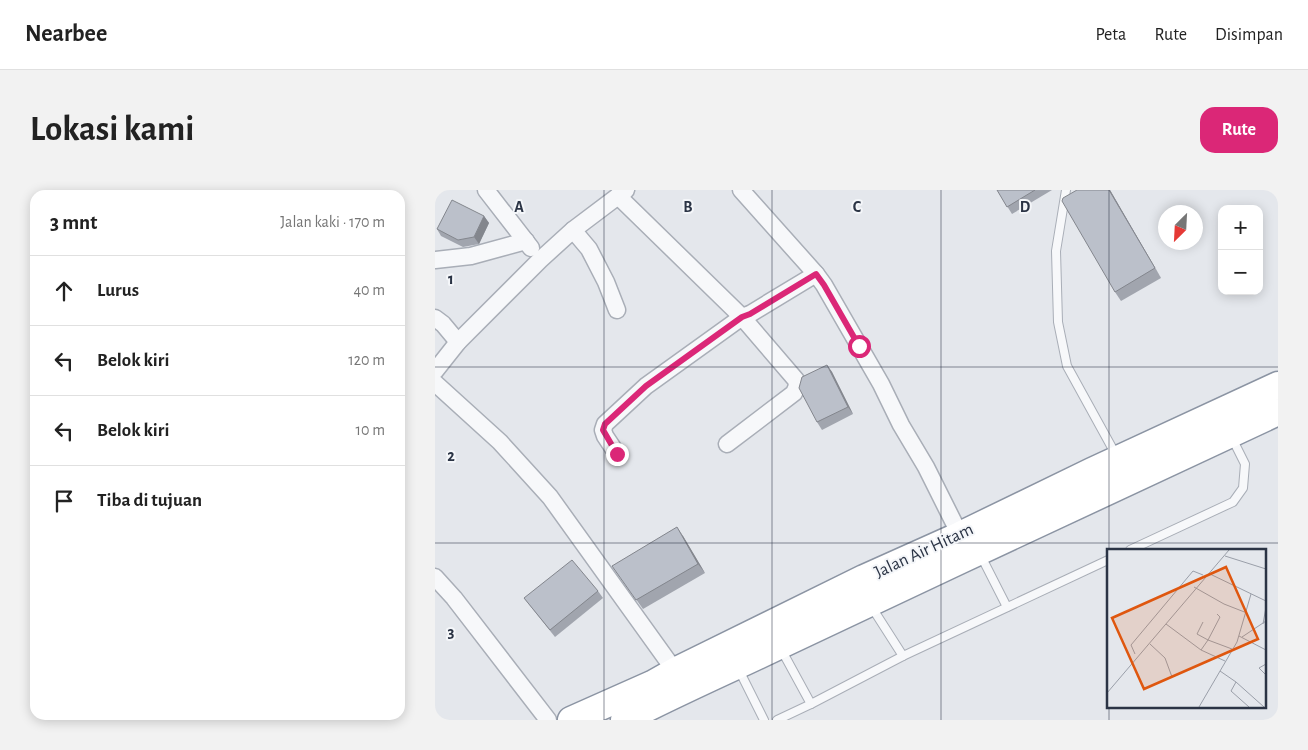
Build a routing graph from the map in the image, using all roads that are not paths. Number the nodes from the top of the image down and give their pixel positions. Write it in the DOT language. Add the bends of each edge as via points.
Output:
graph roads {
  1 [pos="486,190"];
  2 [pos="741,190"];
  3 [pos="1066,190"];
  4 [pos="622,193"];
  5 [pos="573,230"];
  6 [pos="525,241"];
  7 [pos="435,260"];
  8 [pos="540,260"];
  9 [pos="816,274"];
  10 [pos="617,310"];
  11 [pos="742,317"];
  12 [pos="435,318"];
  13 [pos="458,342"];
  14 [pos="435,371"];
  15 [pos="435,384"];
  16 [pos="1278,385"];
  17 [pos="1278,412"];
  18 [pos="1231,434"];
  19 [pos="727,444"];
  20 [pos="617,454"];
  21 [pos="1118,459"];
  22 [pos="960,535"];
  23 [pos="1132,549"];
  24 [pos="979,552"];
  25 [pos="1107,560"];
  26 [pos="435,577"];
  27 [pos="869,603"];
  28 [pos="1007,607"];
  29 [pos="779,646"];
  30 [pos="903,656"];
  31 [pos="736,666"];
  32 [pos="681,680"];
  33 [pos="811,704"];
  34 [pos="548,720"];
  35 [pos="571,720"];
  36 [pos="624,720"];
  37 [pos="764,720"];
  38 [pos="777,720"];
  1 -- 6 [label="street"];
  2 -- 9 [label="street"];
  3 -- 21 [label="lane" via="1056,252 1058,322 1067,366"];
  4 -- 5 [label="street"];
  4 -- 11 [label="street"];
  5 -- 8 [label="street"];
  5 -- 10 [label="street" via="589,249"];
  6 -- 7 [label="street" via="471,256"];
  6 -- 8 [label="street"];
  8 -- 13 [label="street"];
  9 -- 11 [label="street"];
  9 -- 22 [label="street" via="927,467"];
  11 -- 19 [label="street" via="796,380 797,386 794,393"];
  11 -- 20 [label="street" via="646,386 605,424 603,430"];
  12 -- 13 [label="street"];
  13 -- 14 [label="street"];
  15 -- 32 [label="street" via="500,442 550,497"];
  16 -- 21 [label="highway, Jalan Air Hitam"];
  17 -- 18 [label="highway, Jalan Air Hitam"];
  18 -- 23 [label="lane" via="1245,464 1243,488 1233,502"];
  18 -- 24 [label="highway, Jalan Air Hitam"];
  21 -- 22 [label="highway, Jalan Air Hitam"];
  22 -- 32 [label="highway, Jalan Air Hitam" via="864,578"];
  24 -- 27 [label="highway, Jalan Air Hitam"];
  24 -- 28 [label="lane"];
  25 -- 28 [label="lane"];
  26 -- 34 [label="street"];
  27 -- 29 [label="highway, Jalan Air Hitam"];
  27 -- 30 [label="lane"];
  28 -- 30 [label="lane"];
  29 -- 31 [label="highway, Jalan Air Hitam"];
  29 -- 33 [label="lane"];
  30 -- 33 [label="lane"];
  31 -- 32 [label="highway, Jalan Air Hitam"];
  31 -- 37 [label="lane"];
  32 -- 35 [label="highway, Jalan Air Hitam" via="652,684"];
  32 -- 36 [label="highway, Jalan Air Hitam"];
  33 -- 38 [label="lane"];
}
